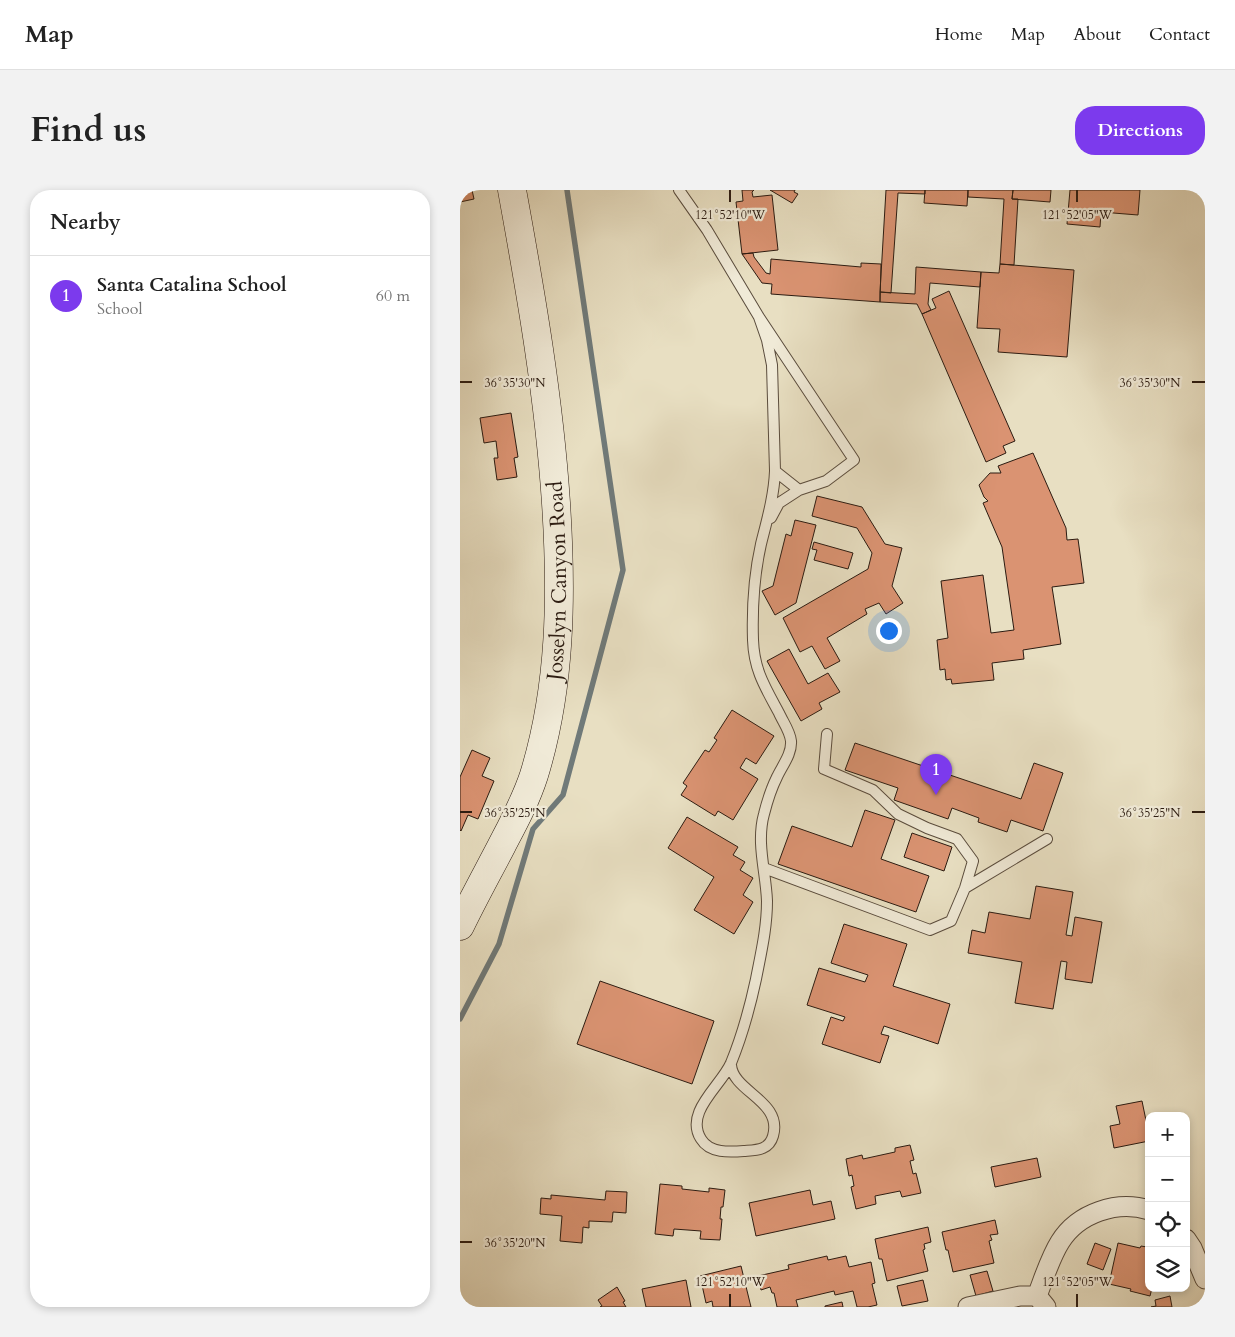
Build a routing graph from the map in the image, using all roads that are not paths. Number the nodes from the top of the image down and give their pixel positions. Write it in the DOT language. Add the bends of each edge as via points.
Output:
graph roads {
  1 [pos="512,190"];
  2 [pos="680,190"];
  3 [pos="759,317"];
  4 [pos="775,471"];
  5 [pos="799,490"];
  6 [pos="765,530"];
  7 [pos="827,734"];
  8 [pos="1047,839"];
  9 [pos="764,868"];
  10 [pos="965,888"];
  11 [pos="460,926"];
  12 [pos="730,1064"];
  13 [pos="1145,1209"];
  14 [pos="1190,1245"];
  15 [pos="1205,1279"];
  16 [pos="1042,1301"];
  17 [pos="968,1307"];
  1 -- 11 [label="street, Josselyn Canyon Road" via="548,416 558,540 558,639 555,676 534,776 523,805"];
  2 -- 3 [label="lane"];
  3 -- 4 [label="lane" via="772,365"];
  3 -- 5 [label="lane" via="854,460 826,481"];
  4 -- 5 [label="lane"];
  4 -- 6 [label="lane"];
  5 -- 6 [label="lane" via="780,503"];
  6 -- 9 [label="lane" via="754,595 755,662 791,741 763,816 761,844"];
  7 -- 10 [label="lane" via="824,769 873,790 898,814 957,839 973,861"];
  8 -- 10 [label="lane"];
  9 -- 10 [label="lane" via="930,930 952,921"];
  9 -- 12 [label="lane" via="765,933 749,1006"];
  12 -- 12 [label="lane" via="701,1108 697,1117 698,1133 702,1142 726,1152 759,1150 770,1143 774,1134 772,1115 733,1074"];
  13 -- 16 [label="street" via="1134,1207 1100,1211 1070,1229 1053,1256"];
  14 -- 15 [label="street"];
  16 -- 17 [label="street" via="1020,1296"];
}
